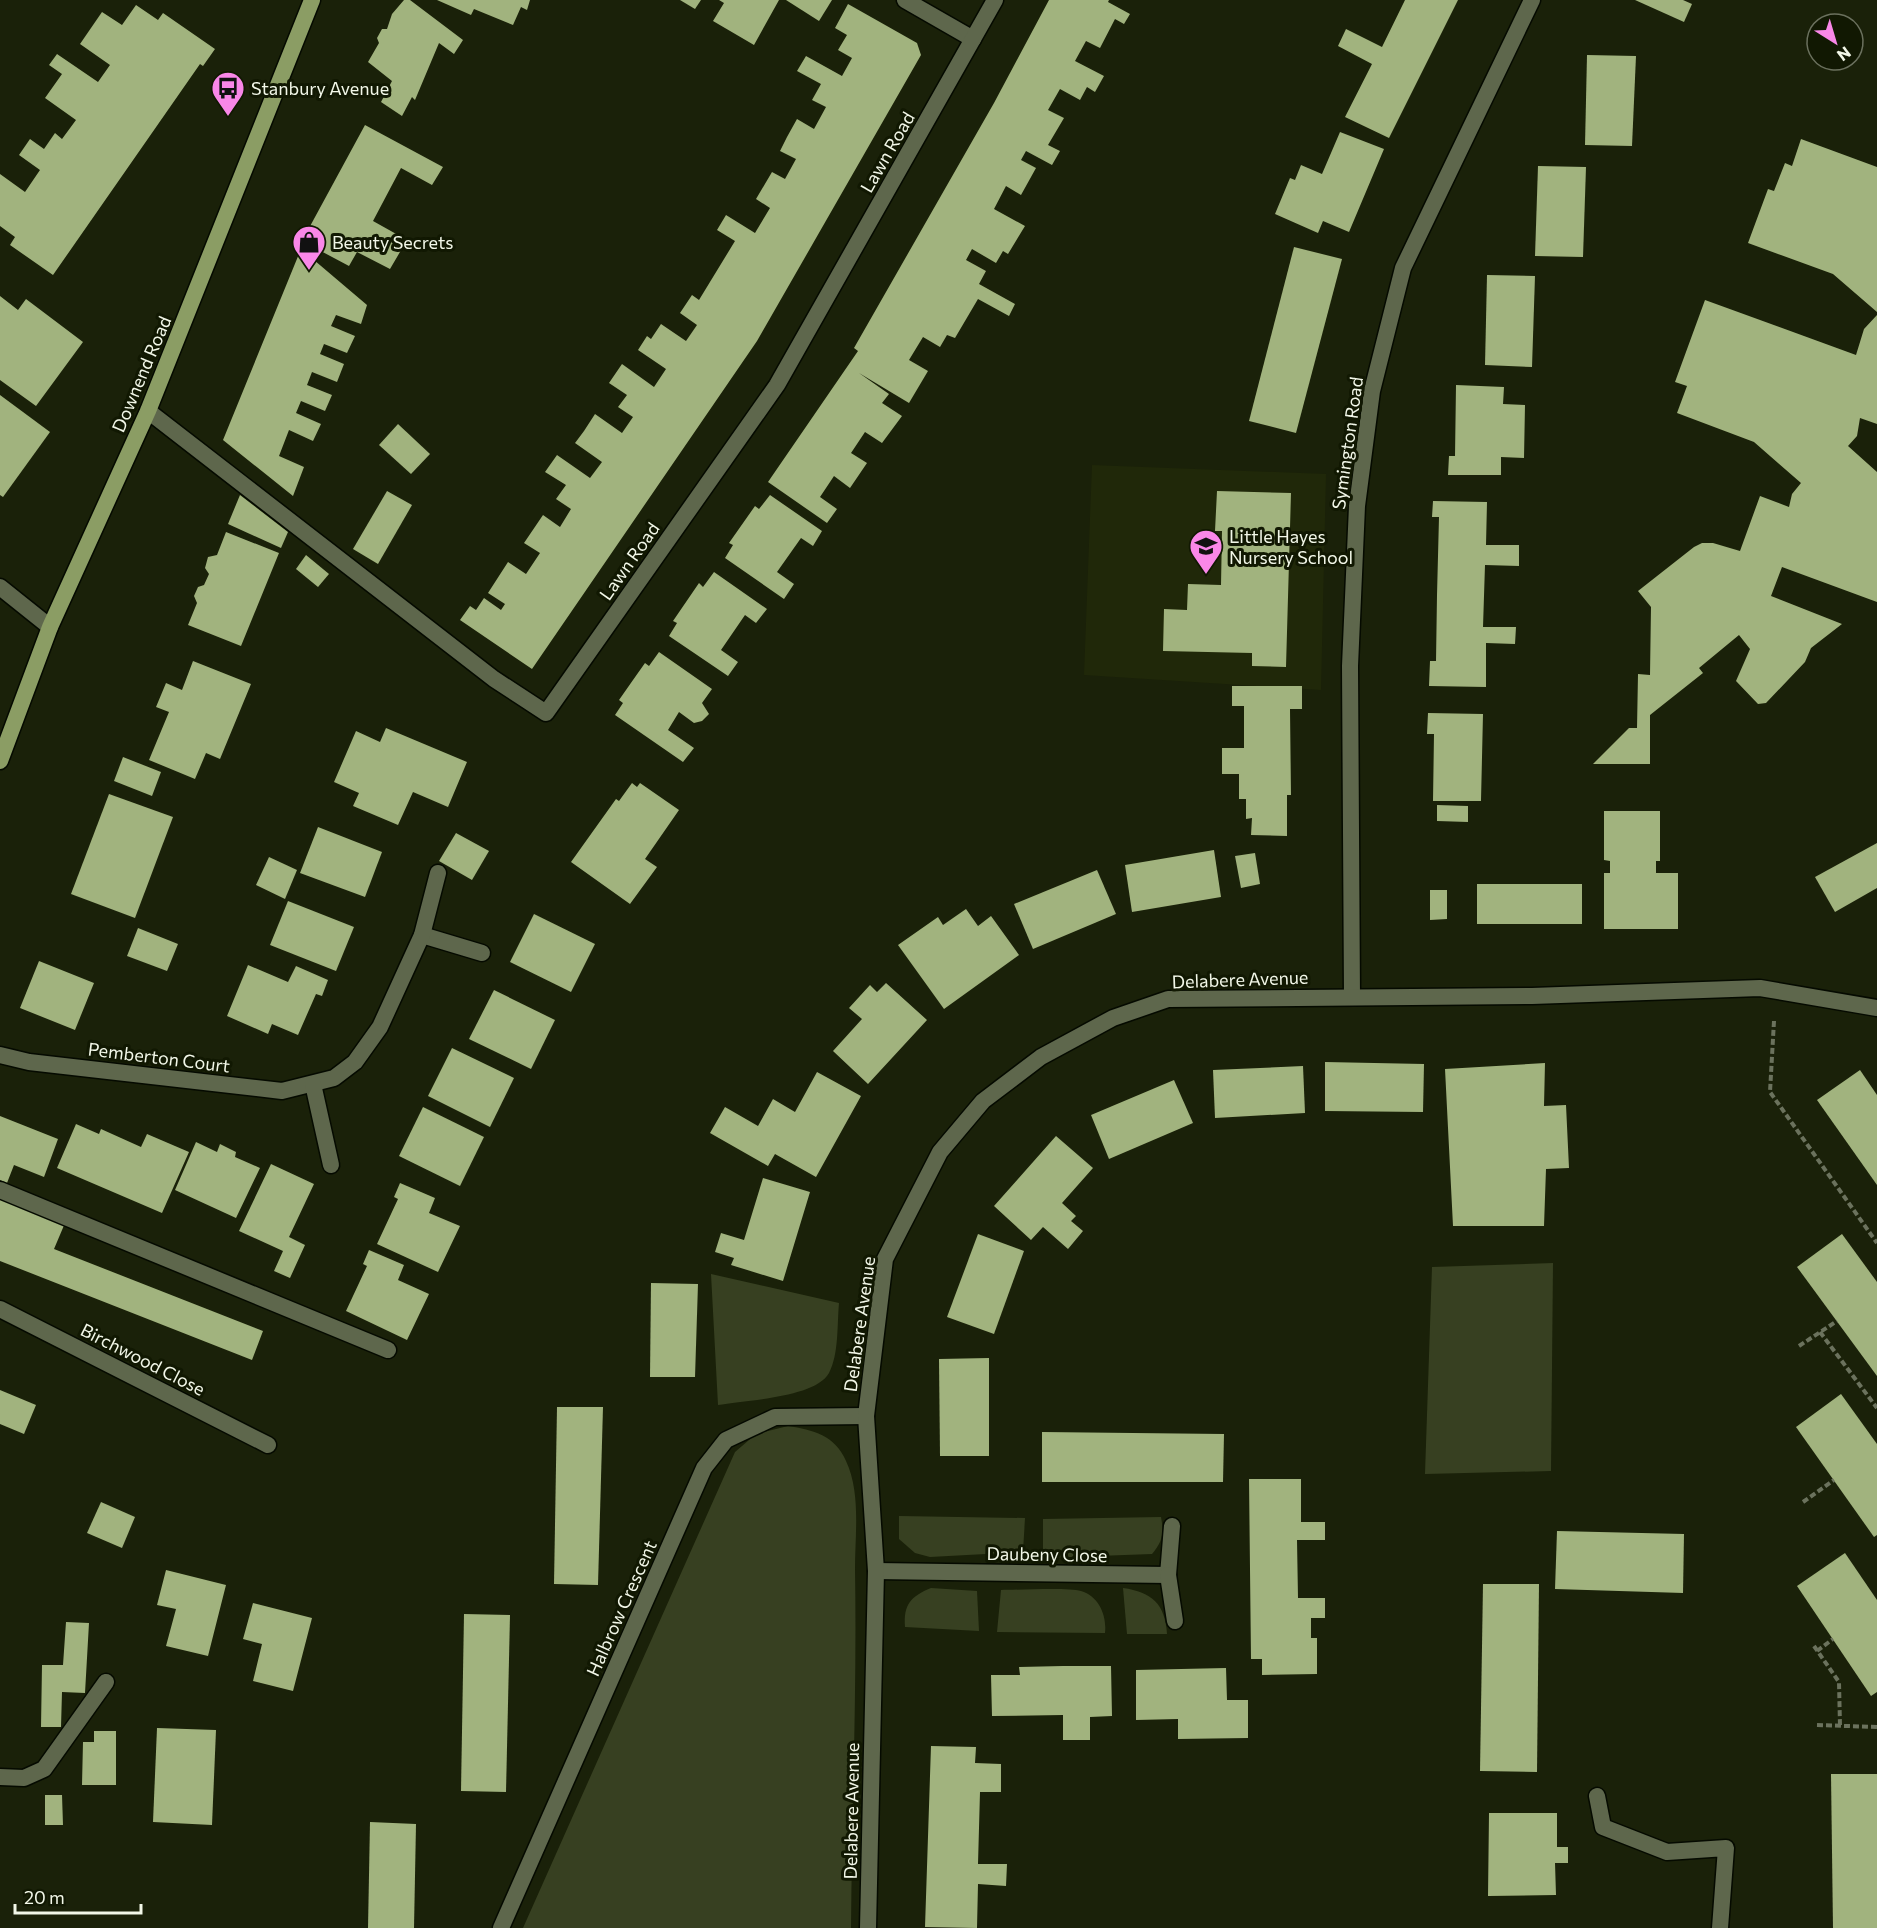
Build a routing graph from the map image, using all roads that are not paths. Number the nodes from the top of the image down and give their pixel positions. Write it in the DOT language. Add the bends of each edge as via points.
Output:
graph roads {
  1 [pos="312,0"];
  2 [pos="905,0"];
  3 [pos="995,0"];
  4 [pos="1532,0"];
  5 [pos="974,39"];
  6 [pos="148,411"];
  7 [pos="0,587"];
  8 [pos="50,627"];
  9 [pos="0,761"];
  10 [pos="438,873"];
  11 [pos="422,935"];
  12 [pos="482,953"];
  13 [pos="1352,997"];
  14 [pos="1877,1008"];
  15 [pos="0,1055"];
  16 [pos="313,1084"];
  17 [pos="331,1166"];
  18 [pos="0,1190"];
  19 [pos="0,1309"];
  20 [pos="388,1350"];
  21 [pos="866,1416"];
  22 [pos="268,1445"];
  23 [pos="1172,1526"];
  24 [pos="876,1571"];
  25 [pos="1168,1575"];
  26 [pos="1175,1621"];
  27 [pos="106,1682"];
  28 [pos="0,1777"];
  29 [pos="1597,1796"];
  30 [pos="501,1928"];
  31 [pos="868,1928"];
  32 [pos="1720,1928"];
  1 -- 6 [label="main road, Downend Road"];
  2 -- 5 [label="street"];
  3 -- 5 [label="street, Lawn Road"];
  4 -- 13 [label="street, Symington Road" via="1403,268 1372,391 1357,506 1350,666"];
  5 -- 6 [label="street, Lawn Road" via="777,385 546,712 494,679"];
  6 -- 8 [label="main road, Downend Road"];
  7 -- 8 [label="street"];
  8 -- 9 [label="main road, Downend Road"];
  10 -- 11 [label="street, Pemberton Court"];
  11 -- 12 [label="street"];
  11 -- 16 [label="street, Pemberton Court" via="380,1027 355,1062 334,1078"];
  13 -- 14 [label="street, Delabere Avenue" via="1760,988"];
  13 -- 21 [label="street, Delabere Avenue" via="1168,999 1113,1018 1041,1057 983,1101 940,1152 885,1259"];
  15 -- 16 [label="street, Pemberton Court" via="29,1062 282,1091"];
  16 -- 17 [label="street"];
  18 -- 20 [label="street"];
  19 -- 22 [label="street, Birchwood Close"];
  21 -- 24 [label="street, Delabere Avenue"];
  21 -- 30 [label="street, Halbrow Crescent" via="775,1417 726,1440 705,1468"];
  23 -- 25 [label="street"];
  24 -- 25 [label="street, Daubeny Close"];
  24 -- 31 [label="street, Delabere Avenue"];
  25 -- 26 [label="street"];
  27 -- 28 [label="street" via="44,1768 24,1778"];
  29 -- 32 [label="street" via="1603,1827 1667,1852 1726,1848"];
}
